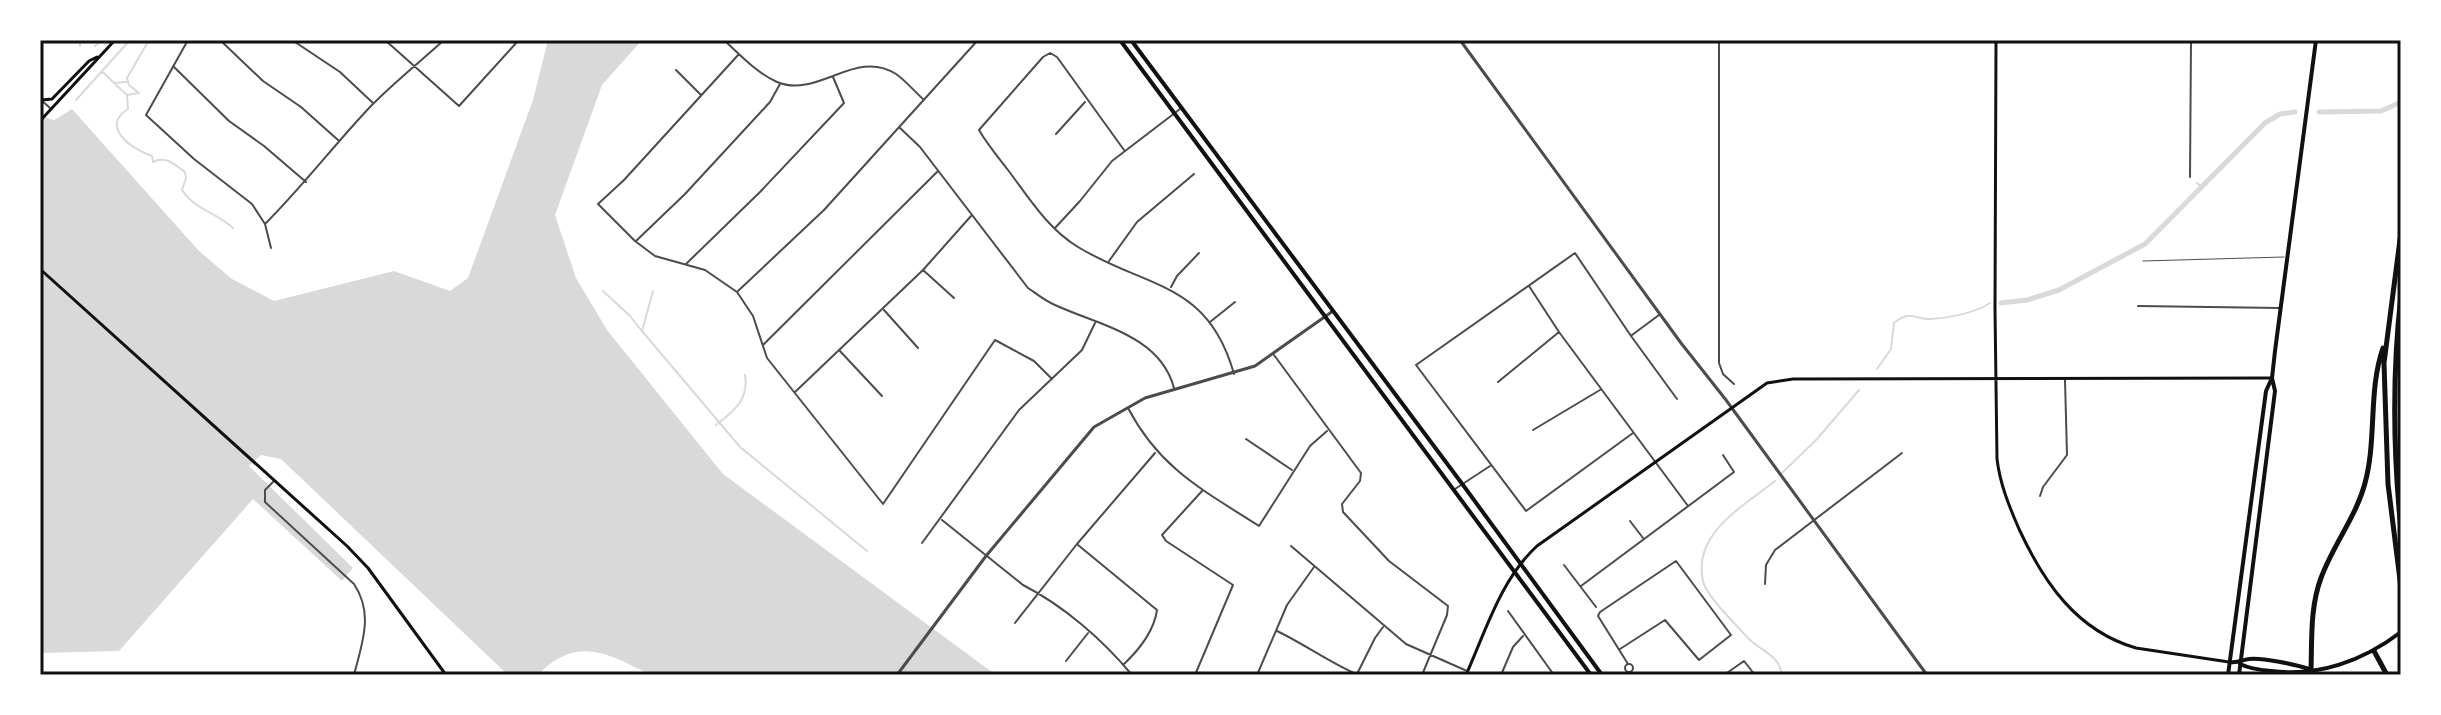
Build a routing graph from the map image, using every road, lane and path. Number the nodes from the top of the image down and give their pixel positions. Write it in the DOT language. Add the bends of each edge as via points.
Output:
graph roads {
  1 [pos="115,40"];
  2 [pos="188,40"];
  3 [pos="220,40"];
  4 [pos="292,40"];
  5 [pos="385,40"];
  6 [pos="444,40"];
  7 [pos="724,40"];
  8 [pos="978,40"];
  9 [pos="1120,40"];
  10 [pos="1131,40"];
  11 [pos="1460,40"];
  12 [pos="1719,40"];
  13 [pos="1996,40"];
  14 [pos="2191,40"];
  15 [pos="2316,40"];
  16 [pos="515,41"];
  17 [pos="739,54"];
  18 [pos="101,56"];
  19 [pos="172,65"];
  20 [pos="415,66"];
  21 [pos="676,70"];
  22 [pos="833,77"];
  23 [pos="780,83"];
  24 [pos="702,95"];
  25 [pos="41,100"];
  26 [pos="923,100"];
  27 [pos="1086,100"];
  28 [pos="374,104"];
  29 [pos="1181,108"];
  30 [pos="51,109"];
  31 [pos="1174,114"];
  32 [pos="40,121"];
  33 [pos="899,127"];
  34 [pos="1056,134"];
  35 [pos="339,140"];
  36 [pos="1124,150"];
  37 [pos="937,171"];
  38 [pos="1194,174"];
  39 [pos="2190,177"];
  40 [pos="307,182"];
  41 [pos="971,216"];
  42 [pos="265,224"];
  43 [pos="1054,229"];
  44 [pos="2401,232"];
  45 [pos="635,241"];
  46 [pos="271,248"];
  47 [pos="1199,253"];
  48 [pos="2288,257"];
  49 [pos="2143,261"];
  50 [pos="1108,262"];
  51 [pos="685,265"];
  52 [pos="40,269"];
  53 [pos="923,270"];
  54 [pos="1528,285"];
  55 [pos="1170,288"];
  56 [pos="737,292"];
  57 [pos="2401,295"];
  58 [pos="954,298"];
  59 [pos="1235,302"];
  60 [pos="2138,306"];
  61 [pos="2281,308"];
  62 [pos="883,309"];
  63 [pos="1333,311"];
  64 [pos="1661,314"];
  65 [pos="1326,316"];
  66 [pos="1096,322"];
  67 [pos="1209,323"];
  68 [pos="1559,332"];
  69 [pos="1631,336"];
  70 [pos="2386,340"];
  71 [pos="762,346"];
  72 [pos="918,348"];
  73 [pos="839,350"];
  74 [pos="1274,355"];
  75 [pos="1234,374"];
  76 [pos="2272,378"];
  77 [pos="1052,379"];
  78 [pos="1996,379"];
  79 [pos="2065,379"];
  80 [pos="1498,382"];
  81 [pos="1734,384"];
  82 [pos="1174,388"];
  83 [pos="1601,389"];
  84 [pos="794,393"];
  85 [pos="882,396"];
  86 [pos="1677,399"];
  87 [pos="1731,406"];
  88 [pos="1127,407"];
  89 [pos="1329,429"];
  90 [pos="1533,430"];
  91 [pos="1633,433"];
  92 [pos="1246,439"];
  93 [pos="1156,453"];
  94 [pos="1902,453"];
  95 [pos="1723,455"];
  96 [pos="1655,462"];
  97 [pos="1492,464"];
  98 [pos="1293,471"];
  99 [pos="274,481"];
  100 [pos="1463,485"];
  101 [pos="1454,489"];
  102 [pos="1203,491"];
  103 [pos="2040,496"];
  104 [pos="1688,506"];
  105 [pos="941,519"];
  106 [pos="1630,521"];
  107 [pos="1815,521"];
  108 [pos="2401,530"];
  109 [pos="1643,539"];
  110 [pos="922,543"];
  111 [pos="1077,544"];
  112 [pos="1291,546"];
  113 [pos="986,556"];
  114 [pos="1520,562"];
  115 [pos="1564,565"];
  116 [pos="1315,566"];
  117 [pos="1514,570"];
  118 [pos="1765,584"];
  119 [pos="1581,586"];
  120 [pos="2401,588"];
  121 [pos="1038,593"];
  122 [pos="1596,607"];
  123 [pos="1508,611"];
  124 [pos="1015,623"];
  125 [pos="1383,627"];
  126 [pos="1276,631"];
  127 [pos="1089,632"];
  128 [pos="2398,634"];
  129 [pos="1524,635"];
  130 [pos="1620,649"];
  131 [pos="2374,651"];
  132 [pos="1430,656"];
  133 [pos="1066,661"];
  134 [pos="2230,662"];
  135 [pos="1628,664"];
  136 [pos="2240,664"];
  137 [pos="1123,665"];
  138 [pos="2311,670"];
  139 [pos="1626,671"];
  140 [pos="1467,673"];
  141 [pos="1621,674"];
  142 [pos="354,675"];
  143 [pos="446,675"];
  144 [pos="897,675"];
  145 [pos="1132,675"];
  146 [pos="1195,675"];
  147 [pos="1257,675"];
  148 [pos="1356,675"];
  149 [pos="1422,675"];
  150 [pos="1501,675"];
  151 [pos="1553,675"];
  152 [pos="1591,675"];
  153 [pos="1602,675"];
  154 [pos="1724,675"];
  155 [pos="1755,675"];
  156 [pos="1927,675"];
  157 [pos="2228,675"];
  158 [pos="2239,675"];
  159 [pos="2387,675"];
  1 -- 18 [label="main road"];
  2 -- 19 [label="street"];
  3 -- 35 [label="street"];
  4 -- 28 [label="street" via="340,72"];
  5 -- 20 [label="street"];
  6 -- 20 [label="street"];
  7 -- 17 [label="street"];
  8 -- 26 [label="street"];
  9 -- 31 [label="main road"];
  10 -- 29 [label="main road"];
  11 -- 64 [label="street"];
  12 -- 81 [label="street" via="1719,363"];
  13 -- 78 [label="main road"];
  14 -- 39 [label="street"];
  15 -- 48 [label="main road"];
  16 -- 20 [label="street" via="459,106"];
  17 -- 23 [label="street"];
  17 -- 24 [label="street"];
  18 -- 25 [label="main road" via="89,61 52,99"];
  18 -- 30 [label="main road"];
  19 -- 40 [label="street" via="229,121"];
  19 -- 42 [label="street" via="146,115 252,204"];
  20 -- 28 [label="street"];
  21 -- 24 [label="street"];
  22 -- 23 [label="street" via="806,85"];
  22 -- 26 [label="street" via="862,66 879,68 895,73"];
  22 -- 51 [label="street" via="844,103"];
  23 -- 45 [label="street" via="770,102"];
  24 -- 45 [label="street" via="598,204"];
  25 -- 30 [label="street"];
  26 -- 33 [label="street"];
  27 -- 34 [label="street"];
  27 -- 36 [label="street"];
  27 -- 43 [label="street" via="1050,53 979,130"];
  28 -- 35 [label="street"];
  29 -- 31 [label="street"];
  29 -- 63 [label="main road"];
  30 -- 32 [label="main road"];
  31 -- 36 [label="street"];
  31 -- 65 [label="main road"];
  33 -- 37 [label="street"];
  33 -- 56 [label="street" via="824,210"];
  35 -- 40 [label="street"];
  36 -- 43 [label="street"];
  37 -- 41 [label="street"];
  37 -- 71 [label="street"];
  38 -- 50 [label="street" via="1137,222"];
  40 -- 42 [label="street"];
  41 -- 53 [label="street"];
  41 -- 66 [label="street" via="1028,288 1051,304"];
  42 -- 46 [label="street"];
  43 -- 50 [label="street"];
  44 -- 70 [label="highway"];
  45 -- 51 [label="street" via="655,256"];
  47 -- 55 [label="street"];
  48 -- 49 [label="lane"];
  48 -- 61 [label="main road"];
  50 -- 55 [label="street"];
  51 -- 56 [label="street" via="714,274"];
  52 -- 99 [label="main road"];
  53 -- 58 [label="street"];
  53 -- 62 [label="street"];
  54 -- 68 [label="street"];
  54 -- 69 [label="street" via="1575,253"];
  54 -- 97 [label="street" via="1416,365"];
  55 -- 67 [label="street"];
  56 -- 71 [label="street" via="753,316"];
  57 -- 108 [label="highway" via="2394,413"];
  59 -- 67 [label="street"];
  60 -- 61 [label="street"];
  61 -- 76 [label="main road"];
  62 -- 72 [label="street"];
  62 -- 73 [label="street"];
  63 -- 65 [label="street"];
  63 -- 100 [label="main road"];
  64 -- 69 [label="street"];
  64 -- 87 [label="street"];
  65 -- 74 [label="street"];
  65 -- 101 [label="main road"];
  66 -- 77 [label="street" via="1082,350"];
  66 -- 82 [label="street" via="1151,349"];
  67 -- 75 [label="street"];
  68 -- 80 [label="street"];
  68 -- 83 [label="street"];
  69 -- 86 [label="street"];
  70 -- 120 [label="highway" via="2388,484"];
  70 -- 138 [label="highway" via="2378,363 2365,483 2316,594"];
  71 -- 84 [label="street"];
  73 -- 84 [label="street"];
  73 -- 85 [label="street"];
  74 -- 75 [label="street"];
  74 -- 89 [label="street"];
  75 -- 82 [label="street"];
  76 -- 79 [label="main road"];
  76 -- 134 [label="main road" via="2266,391"];
  76 -- 136 [label="main road" via="2275,391"];
  77 -- 84 [label="street" via="1034,361 995,340 883,504"];
  77 -- 105 [label="street" via="1019,410"];
  78 -- 79 [label="main road"];
  78 -- 87 [label="main road" via="1776,380"];
  78 -- 134 [label="main road" via="1999,476 2025,542 2059,598 2095,630 2122,644"];
  79 -- 103 [label="street" via="2067,455"];
  82 -- 88 [label="street"];
  83 -- 90 [label="street"];
  83 -- 91 [label="street"];
  87 -- 96 [label="main road"];
  87 -- 107 [label="street"];
  88 -- 93 [label="street"];
  88 -- 113 [label="street" via="1082,438"];
  89 -- 98 [label="street"];
  89 -- 132 [label="street" via="1361,473 1342,504 1343,512 1389,561 1448,606"];
  91 -- 96 [label="street"];
  91 -- 97 [label="street" via="1526,511"];
  92 -- 98 [label="street"];
  93 -- 102 [label="street"];
  93 -- 111 [label="street"];
  94 -- 107 [label="street"];
  95 -- 104 [label="street" via="1734,472"];
  96 -- 104 [label="street"];
  96 -- 114 [label="main road"];
  97 -- 100 [label="street"];
  98 -- 102 [label="street" via="1259,526"];
  99 -- 142 [label="street" via="265,490 265,502 362,597 366,626"];
  99 -- 143 [label="main road" via="368,568"];
  100 -- 101 [label="street"];
  100 -- 114 [label="main road"];
  101 -- 117 [label="main road"];
  102 -- 146 [label="street" via="1162,535 1233,585"];
  104 -- 109 [label="street"];
  105 -- 110 [label="street"];
  105 -- 113 [label="street"];
  106 -- 109 [label="street"];
  107 -- 118 [label="street" via="1769,557"];
  107 -- 156 [label="street"];
  109 -- 119 [label="street"];
  111 -- 121 [label="street"];
  111 -- 137 [label="street" via="1157,610 1144,640"];
  112 -- 116 [label="street"];
  113 -- 121 [label="street"];
  113 -- 144 [label="street"];
  114 -- 117 [label="main road"];
  114 -- 153 [label="main road"];
  115 -- 119 [label="street"];
  116 -- 125 [label="street"];
  116 -- 126 [label="street"];
  117 -- 140 [label="main road"];
  117 -- 152 [label="main road"];
  119 -- 122 [label="street"];
  121 -- 124 [label="street"];
  121 -- 127 [label="street"];
  123 -- 129 [label="street"];
  125 -- 132 [label="street"];
  125 -- 148 [label="street"];
  126 -- 147 [label="street"];
  126 -- 148 [label="street"];
  127 -- 133 [label="street"];
  127 -- 137 [label="street"];
  128 -- 131 [label="main road"];
  129 -- 150 [label="street"];
  129 -- 151 [label="street"];
  130 -- 130 [label="street" via="1665,620 1699,660 1731,635 1676,561 1600,612"];
  130 -- 135 [label="street"];
  131 -- 138 [label="main road"];
  131 -- 159 [label="highway"];
  132 -- 140 [label="street"];
  132 -- 149 [label="street"];
  134 -- 136 [label="main road"];
  134 -- 157 [label="main road"];
  135 -- 139 [label="street"];
  135 -- 139 [label="street" via="1633,670"];
  136 -- 138 [label="main road" via="2300,674"];
  136 -- 138 [label="main road" via="2248,659"];
  136 -- 158 [label="main road"];
  137 -- 145 [label="street"];
  139 -- 141 [label="street"];
  154 -- 155 [label="street" via="1744,661"];
}
